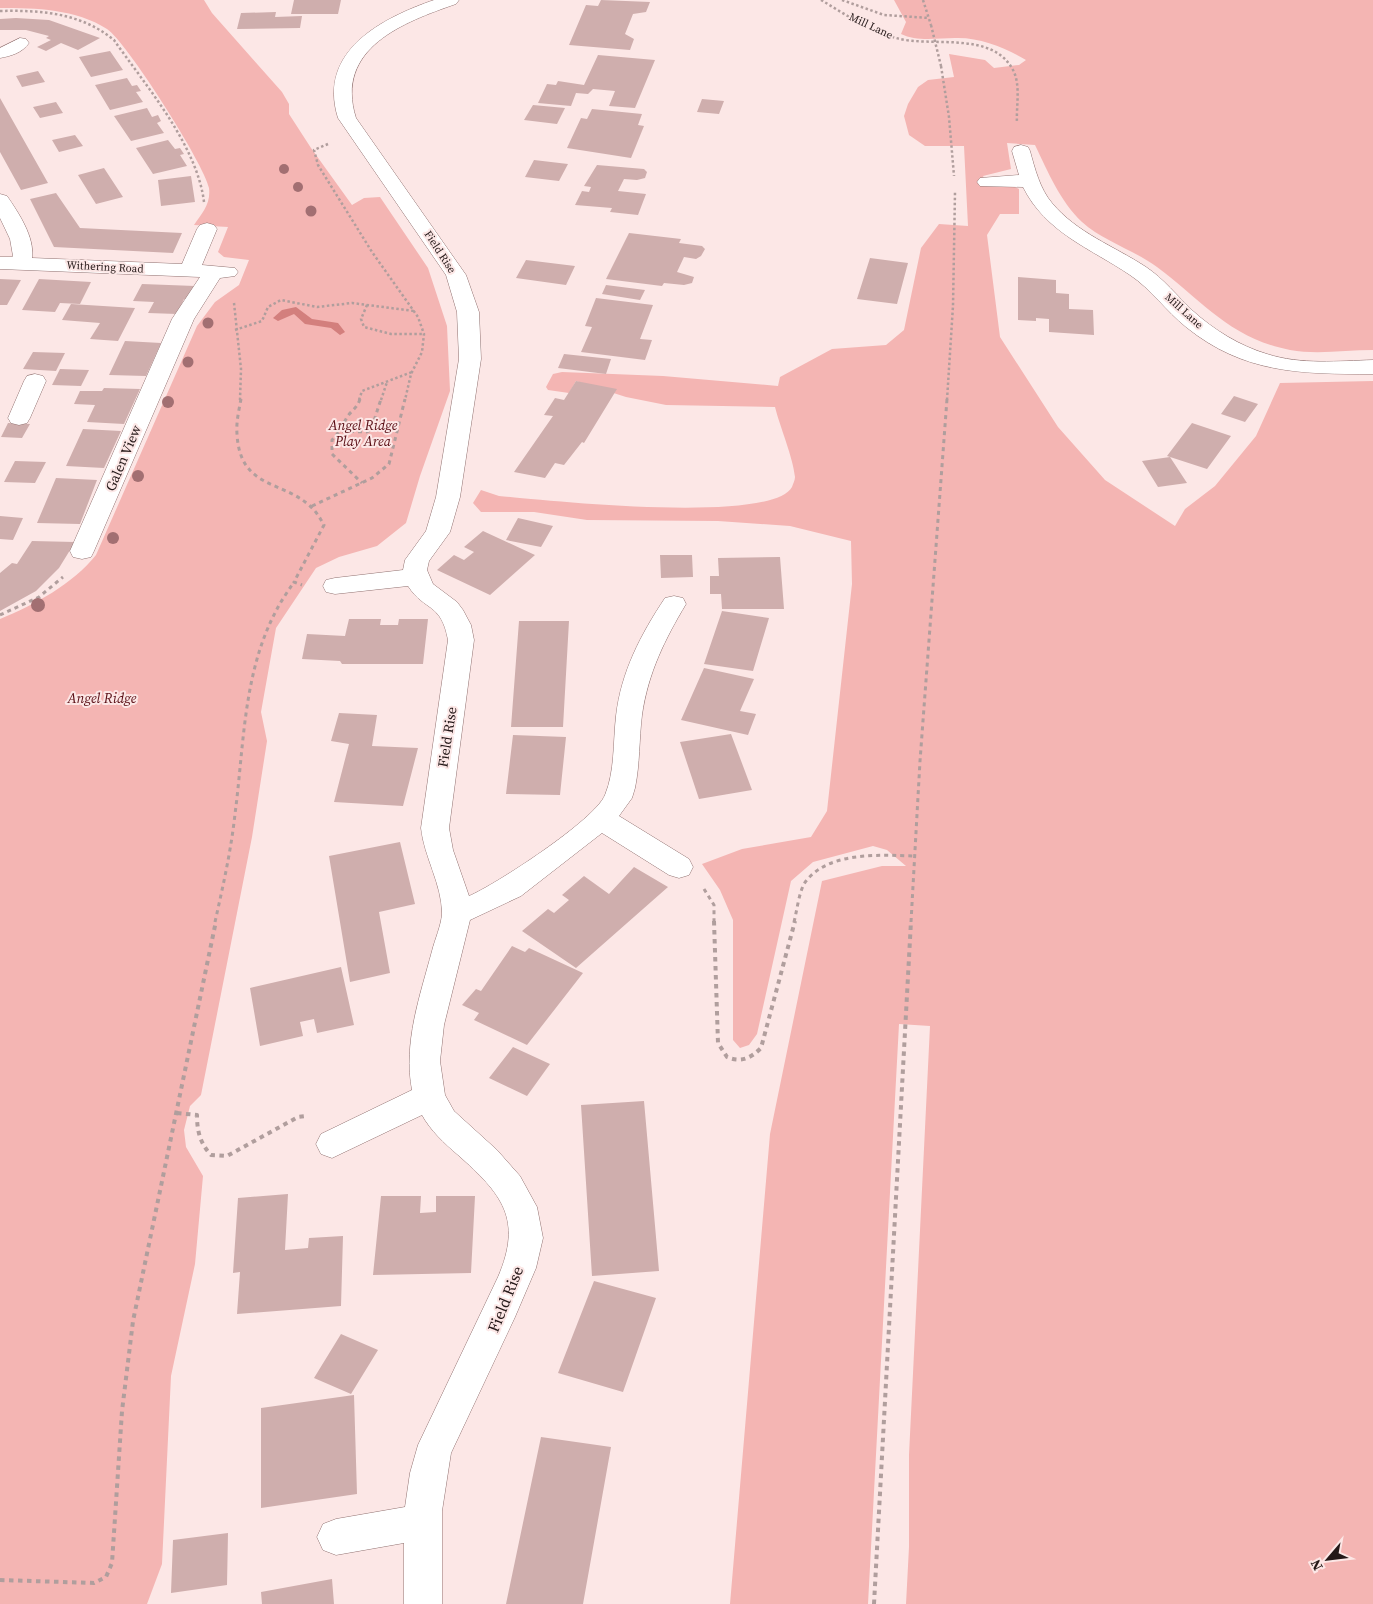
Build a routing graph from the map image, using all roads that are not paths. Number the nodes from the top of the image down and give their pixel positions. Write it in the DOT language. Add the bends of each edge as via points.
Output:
graph roads {
  1 [pos="450,0"];
  2 [pos="20,43"];
  3 [pos="0,53"];
  4 [pos="1021,151"];
  5 [pos="1030,181"];
  6 [pos="987,182"];
  7 [pos="0,200"];
  8 [pos="207,229"];
  9 [pos="0,263"];
  10 [pos="21,263"];
  11 [pos="189,271"];
  12 [pos="221,272"];
  13 [pos="1373,367"];
  14 [pos="35,381"];
  15 [pos="14,412"];
  16 [pos="82,551"];
  17 [pos="416,577"];
  18 [pos="335,586"];
  19 [pos="674,604"];
  20 [pos="602,819"];
  21 [pos="679,867"];
  22 [pos="456,913"];
  23 [pos="429,1097"];
  24 [pos="332,1144"];
  25 [pos="422,1522"];
  26 [pos="336,1536"];
  27 [pos="423,1602"];
  1 -- 17 [label="street, Field Rise" via="382,28 350,62 344,84 343,108 447,260 456,275 468,312 470,359 448,498 438,532 415,564"];
  2 -- 3 [label="street"];
  4 -- 5 [label="street, Mill Lane"];
  5 -- 6 [label="street"];
  5 -- 13 [label="street, Mill Lane" via="1045,207 1062,224 1139,272 1210,334 1260,359 1328,367"];
  7 -- 10 [label="street" via="21,244 24,256"];
  8 -- 11 [label="street"];
  9 -- 10 [label="street, Withering Road"];
  10 -- 11 [label="street, Withering Road"];
  11 -- 12 [label="street, Withering Road"];
  12 -- 16 [label="street, Galen View" via="183,319"];
  14 -- 15 [label="street"];
  17 -- 18 [label="street"];
  17 -- 22 [label="street, Field Rise" via="424,590 454,616 461,640 435,828"];
  19 -- 20 [label="street" via="644,655 629,715 625,772 615,804"];
  20 -- 21 [label="street"];
  20 -- 22 [label="street" via="513,887 484,903"];
  22 -- 23 [label="street, Field Rise" via="435,991 426,1045"];
  23 -- 24 [label="street"];
  23 -- 25 [label="street, Field Rise" via="452,1131 500,1175 515,1196 526,1230 520,1263 490,1337 440,1435 431,1461"];
  25 -- 26 [label="street"];
  25 -- 27 [label="street, Field Rise"];
}
